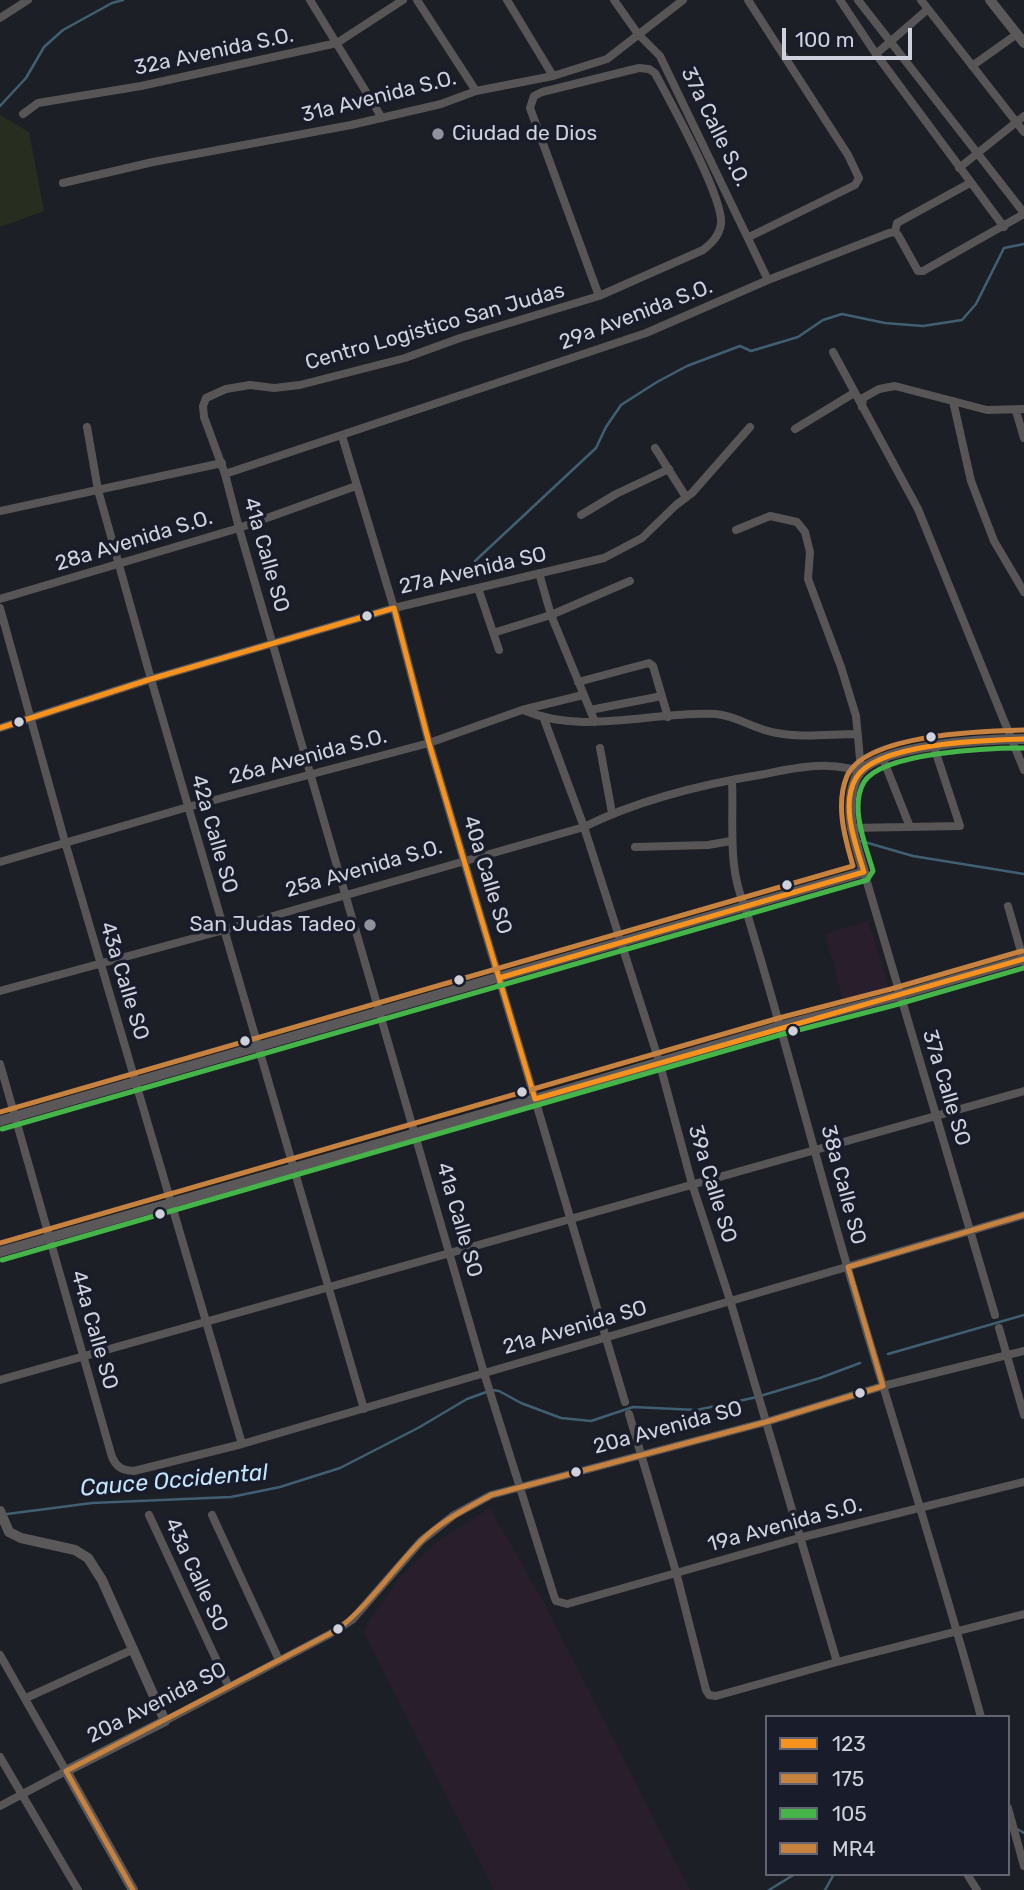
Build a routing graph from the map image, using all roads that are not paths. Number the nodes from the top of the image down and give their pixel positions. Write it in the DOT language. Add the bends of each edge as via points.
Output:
graph roads {
  1 [pos="28,0"];
  2 [pos="310,0"];
  3 [pos="403,0"];
  4 [pos="417,0"];
  5 [pos="507,0"];
  6 [pos="614,0"];
  7 [pos="683,0"];
  8 [pos="748,0"];
  9 [pos="839,0"];
  10 [pos="858,0"];
  11 [pos="921,0"];
  12 [pos="990,0"];
  13 [pos="928,9"];
  14 [pos="0,18"];
  15 [pos="638,34"];
  16 [pos="1021,39"];
  17 [pos="891,40"];
  18 [pos="337,43"];
  19 [pos="876,54"];
  20 [pos="972,66"];
  21 [pos="553,76"];
  22 [pos="476,91"];
  23 [pos="23,114"];
  24 [pos="1024,116"];
  25 [pos="382,118"];
  26 [pos="1016,122"];
  27 [pos="1024,132"];
  28 [pos="977,153"];
  29 [pos="959,168"];
  30 [pos="63,183"];
  31 [pos="970,183"];
  32 [pos="1024,213"];
  33 [pos="1004,227"];
  34 [pos="895,232"];
  35 [pos="749,237"];
  36 [pos="768,280"];
  37 [pos="599,296"];
  38 [pos="833,352"];
  39 [pos="854,393"];
  40 [pos="953,401"];
  41 [pos="204,406"];
  42 [pos="862,407"];
  43 [pos="1020,410"];
  44 [pos="87,427"];
  45 [pos="750,427"];
  46 [pos="795,429"];
  47 [pos="342,436"];
  48 [pos="1024,438"];
  49 [pos="655,448"];
  50 [pos="222,463"];
  51 [pos="668,470"];
  52 [pos="225,474"];
  53 [pos="356,486"];
  54 [pos="98,490"];
  55 [pos="686,497"];
  56 [pos="0,511"];
  57 [pos="581,515"];
  58 [pos="239,528"];
  59 [pos="736,530"];
  60 [pos="120,563"];
  61 [pos="539,573"];
  62 [pos="630,581"];
  63 [pos="478,588"];
  64 [pos="1024,592"];
  65 [pos="0,599"];
  66 [pos="0,608"];
  67 [pos="394,608"];
  68 [pos="551,615"];
  69 [pos="493,634"];
  70 [pos="272,643"];
  71 [pos="499,650"];
  72 [pos="151,679"];
  73 [pos="578,682"];
  74 [pos="583,695"];
  75 [pos="662,696"];
  76 [pos="522,710"];
  77 [pos="590,710"];
  78 [pos="668,717"];
  79 [pos="29,719"];
  80 [pos="544,719"];
  81 [pos="595,722"];
  82 [pos="0,728"];
  83 [pos="858,734"];
  84 [pos="1012,738"];
  85 [pos="1024,738"];
  86 [pos="429,743"];
  87 [pos="933,744"];
  88 [pos="600,748"];
  89 [pos="883,759"];
  90 [pos="861,770"];
  91 [pos="1024,770"];
  92 [pos="310,775"];
  93 [pos="732,780"];
  94 [pos="188,807"];
  95 [pos="612,813"];
  96 [pos="584,827"];
  97 [pos="910,827"];
  98 [pos="851,828"];
  99 [pos="731,841"];
  100 [pos="65,842"];
  101 [pos="635,847"];
  102 [pos="464,860"];
  103 [pos="0,862"];
  104 [pos="864,872"];
  105 [pos="346,894"];
  106 [pos="1008,906"];
  107 [pos="745,907"];
  108 [pos="224,930"];
  109 [pos="621,943"];
  110 [pos="1024,960"];
  111 [pos="100,962"];
  112 [pos="499,978"];
  113 [pos="0,991"];
  114 [pos="899,995"];
  115 [pos="379,1011"];
  116 [pos="781,1026"];
  117 [pos="258,1046"];
  118 [pos="659,1061"];
  119 [pos="0,1064"];
  120 [pos="135,1082"];
  121 [pos="1024,1091"];
  122 [pos="535,1099"];
  123 [pos="16,1116"];
  124 [pos="937,1116"];
  125 [pos="0,1121"];
  126 [pos="414,1133"];
  127 [pos="815,1152"];
  128 [pos="294,1168"];
  129 [pos="692,1184"];
  130 [pos="172,1203"];
  131 [pos="1024,1215"];
  132 [pos="570,1219"];
  133 [pos="971,1231"];
  134 [pos="51,1238"];
  135 [pos="0,1252"];
  136 [pos="450,1252"];
  137 [pos="848,1267"];
  138 [pos="329,1286"];
  139 [pos="730,1300"];
  140 [pos="995,1315"];
  141 [pos="207,1321"];
  142 [pos="999,1328"];
  143 [pos="606,1337"];
  144 [pos="1024,1352"];
  145 [pos="83,1356"];
  146 [pos="1007,1356"];
  147 [pos="484,1373"];
  148 [pos="0,1380"];
  149 [pos="883,1386"];
  150 [pos="625,1402"];
  151 [pos="364,1409"];
  152 [pos="629,1414"];
  153 [pos="1024,1415"];
  154 [pos="766,1422"];
  155 [pos="243,1444"];
  156 [pos="641,1454"];
  157 [pos="134,1471"];
  158 [pos="1024,1482"];
  159 [pos="520,1487"];
  160 [pos="921,1509"];
  161 [pos="0,1511"];
  162 [pos="149,1515"];
  163 [pos="212,1515"];
  164 [pos="799,1538"];
  165 [pos="676,1572"];
  166 [pos="556,1601"];
  167 [pos="1024,1614"];
  168 [pos="958,1632"];
  169 [pos="134,1649"];
  170 [pos="0,1655"];
  171 [pos="279,1660"];
  172 [pos="837,1662"];
  173 [pos="229,1687"];
  174 [pos="26,1698"];
  175 [pos="980,1715"];
  176 [pos="165,1721"];
  177 [pos="0,1757"];
  178 [pos="66,1771"];
  179 [pos="23,1794"];
  180 [pos="0,1806"];
  181 [pos="1010,1815"];
  182 [pos="1024,1866"];
  183 [pos="78,1890"];
  184 [pos="133,1890"];
  1 -- 14 [label="street"];
  2 -- 18 [label="street"];
  3 -- 18 [label="street, 32a Avenida S.O."];
  4 -- 22 [label="street"];
  5 -- 21 [label="street"];
  6 -- 15 [label="street, 37a Calle S.O."];
  7 -- 15 [label="street, 31a Avenida S.O."];
  8 -- 35 [label="street" via="859,178"];
  9 -- 19 [label="street"];
  10 -- 17 [label="street"];
  11 -- 13 [label="street"];
  12 -- 16 [label="street"];
  13 -- 17 [label="street"];
  13 -- 20 [label="street"];
  15 -- 21 [label="street, 31a Avenida S.O." via="607,59"];
  15 -- 35 [label="street, 37a Calle S.O." via="660,56"];
  16 -- 20 [label="street"];
  17 -- 19 [label="street"];
  17 -- 28 [label="street"];
  18 -- 23 [label="street, 32a Avenida S.O." via="141,86 38,103"];
  18 -- 25 [label="street"];
  19 -- 29 [label="street"];
  20 -- 26 [label="street"];
  21 -- 22 [label="street, 31a Avenida S.O."];
  22 -- 25 [label="street, 31a Avenida S.O."];
  24 -- 26 [label="street"];
  25 -- 30 [label="street, 31a Avenida S.O."];
  26 -- 27 [label="street"];
  26 -- 28 [label="street"];
  28 -- 29 [label="street"];
  28 -- 32 [label="street"];
  29 -- 31 [label="street"];
  31 -- 33 [label="street"];
  31 -- 34 [label="street" via="897,223"];
  32 -- 33 [label="street"];
  33 -- 34 [label="street" via="923,271 914,266"];
  34 -- 36 [label="street, 29a Avenida S.O."];
  35 -- 36 [label="street, 37a Calle S.O."];
  36 -- 47 [label="street, 29a Avenida S.O." via="646,333"];
  37 -- 37 [label="street, Centro Logistico San Judas" via="530,108 534,96 542,92 649,69 703,168 721,226 715,241 704,250"];
  37 -- 41 [label="street, Centro Logistico San Judas" via="338,376 300,385 226,389 206,398"];
  38 -- 39 [label="street"];
  39 -- 42 [label="street"];
  39 -- 46 [label="street"];
  40 -- 42 [label="street" via="895,386 867,394"];
  40 -- 43 [label="street" via="987,410"];
  40 -- 64 [label="street" via="971,481 994,541"];
  41 -- 50 [label="street, 41a Calle SO"];
  42 -- 84 [label="street" via="918,509"];
  43 -- 48 [label="street"];
  44 -- 54 [label="street, 42a Calle SO"];
  45 -- 55 [label="street, 27a Avenida SO"];
  47 -- 52 [label="street, 29a Avenida S.O."];
  47 -- 53 [label="street, 40a Calle SO"];
  49 -- 51 [label="street"];
  50 -- 52 [label="street, 41a Calle SO"];
  50 -- 54 [label="street"];
  51 -- 55 [label="street"];
  51 -- 57 [label="street"];
  52 -- 58 [label="street, 41a Calle SO"];
  53 -- 58 [label="street, 28a Avenida S.O."];
  53 -- 67 [label="street, 40a Calle SO"];
  54 -- 56 [label="street"];
  54 -- 60 [label="street, 42a Calle SO"];
  55 -- 61 [label="street, 27a Avenida SO" via="642,538 604,558"];
  58 -- 60 [label="street, 28a Avenida S.O."];
  58 -- 70 [label="street, 41a Calle SO"];
  59 -- 83 [label="street" via="770,516 797,522 805,532 810,552 808,579 841,667"];
  60 -- 65 [label="street, 28a Avenida S.O."];
  60 -- 72 [label="street, 42a Calle SO"];
  61 -- 63 [label="street, 27a Avenida SO"];
  61 -- 68 [label="street"];
  62 -- 68 [label="street"];
  63 -- 67 [label="street, 27a Avenida SO"];
  63 -- 69 [label="street"];
  66 -- 79 [label="street, 43a Calle SO"];
  67 -- 70 [label="street, 27a Avenida SO"];
  67 -- 86 [label="street, 40a Calle SO"];
  68 -- 69 [label="street"];
  68 -- 73 [label="street"];
  69 -- 71 [label="street"];
  70 -- 72 [label="street, 27a Avenida SO"];
  70 -- 92 [label="street, 41a Calle SO"];
  72 -- 79 [label="street, 27a Avenida SO"];
  72 -- 94 [label="street, 42a Calle SO"];
  73 -- 74 [label="street"];
  73 -- 75 [label="street" via="649,663"];
  74 -- 76 [label="street, 26a Avenida S.O."];
  74 -- 77 [label="street"];
  75 -- 77 [label="street"];
  75 -- 78 [label="street"];
  76 -- 80 [label="street"];
  76 -- 86 [label="street, 26a Avenida S.O."];
  77 -- 81 [label="street"];
  78 -- 81 [label="street"];
  78 -- 83 [label="street" via="714,714 779,734"];
  79 -- 82 [label="street, 27a Avenida SO"];
  79 -- 100 [label="street, 43a Calle SO"];
  80 -- 81 [label="street"];
  80 -- 96 [label="street, 39a Calle SO"];
  83 -- 90 [label="street"];
  84 -- 85 [label="street"];
  84 -- 87 [label="street"];
  84 -- 91 [label="street"];
  86 -- 92 [label="street, 26a Avenida S.O."];
  86 -- 102 [label="street, 40a Calle SO"];
  87 -- 89 [label="street"];
  87 -- 97 [label="street" via="960,826"];
  88 -- 95 [label="street"];
  89 -- 90 [label="street"];
  89 -- 97 [label="street"];
  90 -- 93 [label="street, 25a Avenida S.O." via="828,766"];
  90 -- 98 [label="street" via="855,779"];
  92 -- 94 [label="street, 26a Avenida S.O."];
  92 -- 105 [label="street, 41a Calle SO"];
  93 -- 95 [label="street, 25a Avenida S.O."];
  93 -- 99 [label="street, 38a Calle SO"];
  94 -- 100 [label="street, 26a Avenida S.O."];
  94 -- 108 [label="street, 42a Calle SO"];
  95 -- 96 [label="street, 25a Avenida S.O."];
  96 -- 102 [label="street, 25a Avenida S.O."];
  96 -- 109 [label="street, 39a Calle SO"];
  97 -- 98 [label="street"];
  98 -- 104 [label="street"];
  99 -- 101 [label="street"];
  99 -- 107 [label="street, 38a Calle SO" via="737,890"];
  100 -- 103 [label="street, 26a Avenida S.O."];
  100 -- 111 [label="street, 43a Calle SO"];
  102 -- 105 [label="street, 25a Avenida S.O."];
  102 -- 112 [label="street, 40a Calle SO"];
  104 -- 107 [label="street"];
  104 -- 114 [label="street, 37a Calle SO"];
  105 -- 108 [label="street, 25a Avenida S.O."];
  105 -- 115 [label="street, 41a Calle SO"];
  106 -- 110 [label="street"];
  107 -- 109 [label="street"];
  107 -- 116 [label="street, 38a Calle SO"];
  108 -- 111 [label="street, 25a Avenida S.O."];
  108 -- 117 [label="street, 42a Calle SO"];
  109 -- 112 [label="street"];
  109 -- 118 [label="street, 39a Calle SO"];
  110 -- 114 [label="street"];
  111 -- 113 [label="street, 25a Avenida S.O."];
  111 -- 120 [label="street, 43a Calle SO"];
  112 -- 115 [label="street"];
  112 -- 122 [label="street, 40a Calle SO"];
  114 -- 116 [label="street"];
  114 -- 124 [label="street, 37a Calle SO"];
  115 -- 117 [label="street"];
  115 -- 126 [label="street, 41a Calle SO"];
  116 -- 118 [label="street"];
  116 -- 127 [label="street, 38a Calle SO"];
  117 -- 120 [label="street"];
  117 -- 128 [label="street, 42a Calle SO"];
  118 -- 122 [label="street"];
  118 -- 129 [label="street, 39a Calle SO"];
  119 -- 123 [label="street, 44a Calle SO"];
  120 -- 123 [label="street"];
  120 -- 130 [label="street, 43a Calle SO"];
  121 -- 124 [label="street"];
  122 -- 126 [label="street"];
  122 -- 132 [label="street, 40a Calle SO"];
  123 -- 125 [label="street"];
  123 -- 134 [label="street, 44a Calle SO"];
  124 -- 127 [label="street"];
  124 -- 133 [label="street, 37a Calle SO"];
  126 -- 128 [label="street"];
  126 -- 136 [label="street, 41a Calle SO"];
  127 -- 129 [label="street"];
  127 -- 137 [label="street, 38a Calle SO"];
  128 -- 130 [label="street"];
  128 -- 138 [label="street, 42a Calle SO"];
  129 -- 132 [label="street"];
  129 -- 139 [label="street, 39a Calle SO"];
  130 -- 134 [label="street"];
  130 -- 141 [label="street, 43a Calle SO"];
  131 -- 133 [label="street, 21a Avenida SO"];
  132 -- 136 [label="street"];
  132 -- 143 [label="street, 40a Calle SO"];
  133 -- 137 [label="street, 21a Avenida SO"];
  133 -- 140 [label="street, 37a Calle SO"];
  134 -- 135 [label="street"];
  134 -- 145 [label="street, 44a Calle SO"];
  136 -- 138 [label="street"];
  136 -- 147 [label="street, 41a Calle SO"];
  137 -- 139 [label="street, 21a Avenida SO"];
  137 -- 149 [label="street, 38a Calle SO"];
  138 -- 141 [label="street"];
  138 -- 151 [label="street, 42a Calle SO"];
  139 -- 143 [label="street, 21a Avenida SO"];
  139 -- 154 [label="street, 39a Calle SO"];
  141 -- 145 [label="street"];
  141 -- 155 [label="street, 43a Calle SO"];
  142 -- 146 [label="street"];
  143 -- 147 [label="street, 21a Avenida SO"];
  143 -- 150 [label="street, 40a Calle SO"];
  144 -- 146 [label="street, 20a Avenida SO"];
  145 -- 148 [label="street"];
  145 -- 157 [label="street, 44a Calle SO" via="116,1466"];
  146 -- 149 [label="street, 20a Avenida SO"];
  146 -- 153 [label="street"];
  147 -- 151 [label="street, 21a Avenida SO"];
  147 -- 159 [label="street, 41a Calle SO"];
  149 -- 154 [label="street, 20a Avenida SO"];
  149 -- 160 [label="street, 38a Calle SO"];
  151 -- 155 [label="street, 21a Avenida SO"];
  152 -- 156 [label="street"];
  154 -- 156 [label="street, 20a Avenida SO"];
  154 -- 164 [label="street, 39a Calle SO"];
  155 -- 157 [label="street, 21a Avenida SO"];
  156 -- 159 [label="street, 20a Avenida SO"];
  156 -- 165 [label="street"];
  158 -- 160 [label="street, 19a Avenida S.O."];
  159 -- 166 [label="street, 41a Calle SO"];
  159 -- 171 [label="street, 20a Avenida SO" via="491,1495 454,1515 421,1541 352,1620"];
  160 -- 164 [label="street, 19a Avenida S.O."];
  160 -- 168 [label="street, 38a Calle SO"];
  161 -- 169 [label="street" via="9,1532 75,1550 88,1558"];
  162 -- 173 [label="street, 43a Calle SO"];
  163 -- 171 [label="street"];
  164 -- 165 [label="street, 19a Avenida S.O."];
  164 -- 172 [label="street, 39a Calle SO"];
  165 -- 166 [label="street, 19a Avenida S.O." via="567,1604"];
  165 -- 172 [label="street" via="709,1695"];
  167 -- 168 [label="street"];
  168 -- 172 [label="street"];
  168 -- 175 [label="street, 38a Calle SO"];
  169 -- 174 [label="street"];
  169 -- 176 [label="street"];
  170 -- 174 [label="street"];
  171 -- 173 [label="street, 20a Avenida SO"];
  173 -- 176 [label="street, 20a Avenida SO"];
  174 -- 178 [label="street"];
  176 -- 178 [label="street, 20a Avenida SO"];
  177 -- 179 [label="street"];
  178 -- 179 [label="street"];
  178 -- 184 [label="street"];
  179 -- 180 [label="street"];
  179 -- 183 [label="street"];
  181 -- 182 [label="street"];
}
